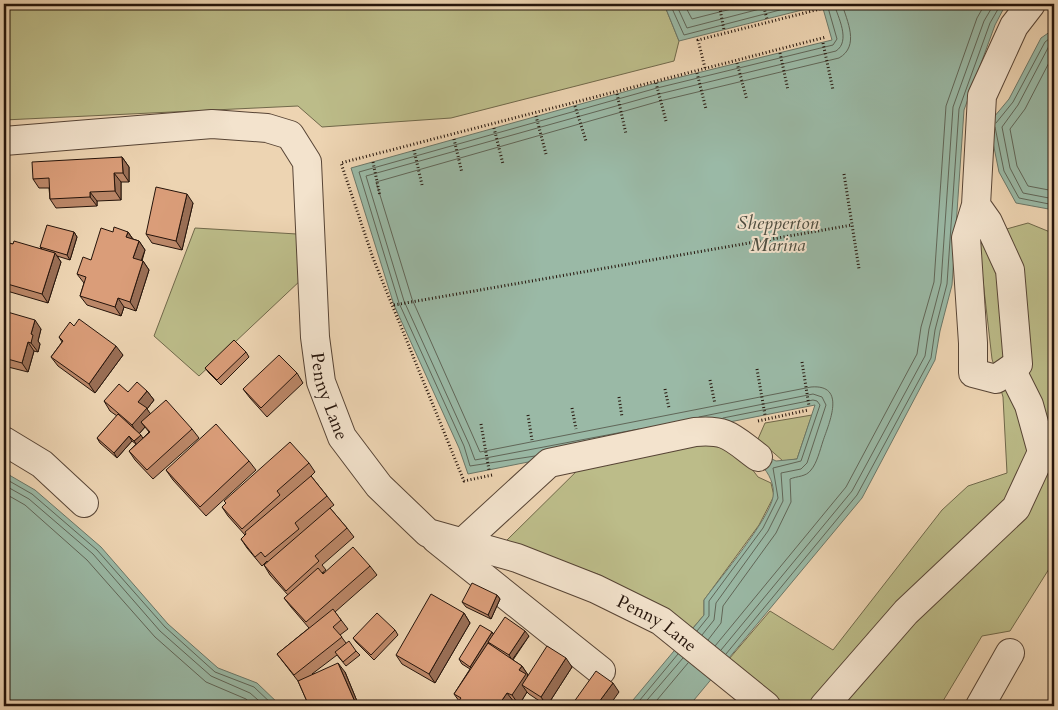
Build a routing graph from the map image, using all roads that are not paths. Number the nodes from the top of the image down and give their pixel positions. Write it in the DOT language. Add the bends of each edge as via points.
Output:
graph roads {
  1 [pos="1031,4"];
  2 [pos="4,141"];
  3 [pos="976,205"];
  4 [pos="1011,369"];
  5 [pos="4,441"];
  6 [pos="758,457"];
  7 [pos="84,503"];
  8 [pos="428,533"];
  9 [pos="463,542"];
  10 [pos="1010,653"];
  11 [pos="601,670"];
  12 [pos="757,699"];
  13 [pos="824,706"];
  14 [pos="980,706"];
  1 -- 3 [label="street" via="1014,26 982,96"];
  2 -- 8 [label="street, Penny Lane" via="212,124 267,128 290,136 307,162 315,336 321,382 342,437 380,486"];
  3 -- 4 [label="street" via="988,222 1010,270 1018,364"];
  3 -- 4 [label="street" via="966,238 972,372 996,378"];
  4 -- 13 [label="street" via="1029,405 1042,452 1016,508 906,612"];
  5 -- 7 [label="street" via="42,464"];
  6 -- 9 [label="street" via="716,430 549,463"];
  8 -- 9 [label="street, Penny Lane"];
  8 -- 11 [label="street"];
  9 -- 12 [label="street, Penny Lane" via="517,558 661,621"];
  10 -- 14 [label="street"];
}
